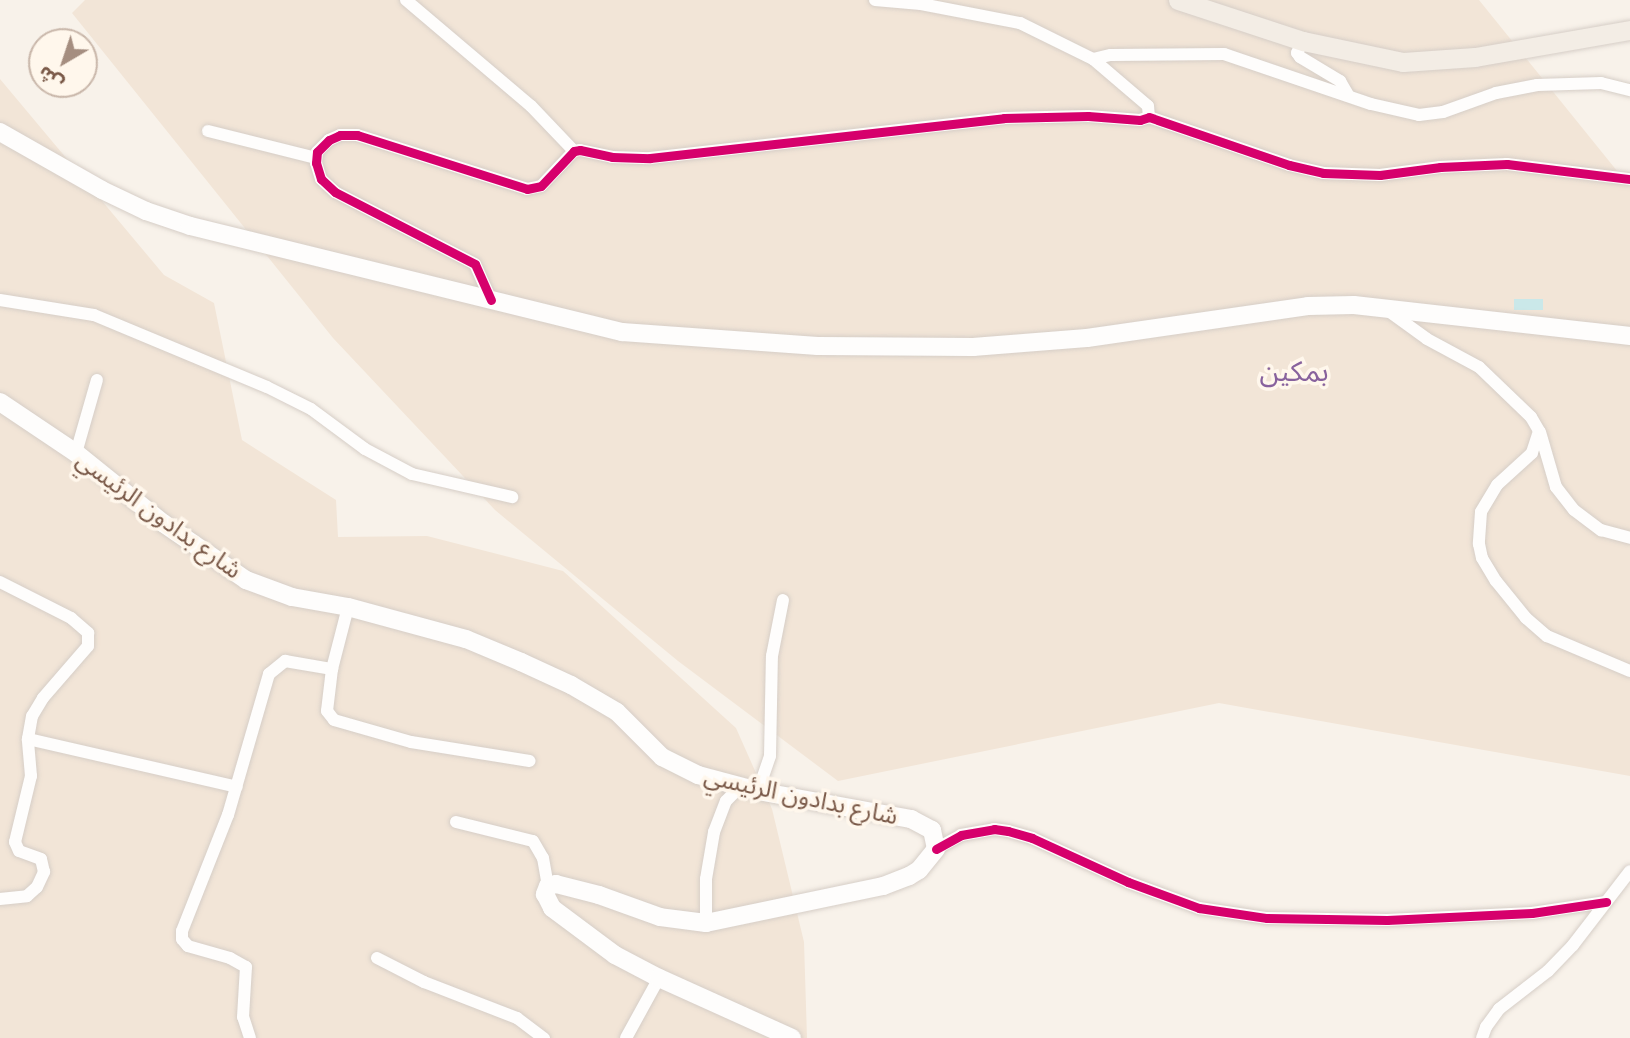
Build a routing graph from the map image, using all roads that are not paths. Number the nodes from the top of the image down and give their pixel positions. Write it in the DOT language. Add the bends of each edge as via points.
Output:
graph roads {
  1 [pos="406,0"];
  2 [pos="875,0"];
  3 [pos="1178,0"];
  4 [pos="1630,30"];
  5 [pos="1303,41"];
  6 [pos="1093,59"];
  7 [pos="1630,90"];
  8 [pos="1348,95"];
  9 [pos="1149,117"];
  10 [pos="208,131"];
  11 [pos="0,132"];
  12 [pos="574,151"];
  13 [pos="316,158"];
  14 [pos="1630,179"];
  15 [pos="0,300"];
  16 [pos="491,300"];
  17 [pos="1385,308"];
  18 [pos="1630,336"];
  19 [pos="97,380"];
  20 [pos="0,402"];
  21 [pos="1539,431"];
  22 [pos="76,453"];
  23 [pos="512,497"];
  24 [pos="1630,538"];
  25 [pos="0,582"];
  26 [pos="783,600"];
  27 [pos="348,607"];
  28 [pos="332,669"];
  29 [pos="1628,669"];
  30 [pos="28,738"];
  31 [pos="529,761"];
  32 [pos="237,787"];
  33 [pos="749,789"];
  34 [pos="456,822"];
  35 [pos="936,849"];
  36 [pos="1630,871"];
  37 [pos="548,886"];
  38 [pos="0,900"];
  39 [pos="1606,902"];
  40 [pos="706,923"];
  41 [pos="377,958"];
  42 [pos="659,978"];
  43 [pos="250,1038"];
  44 [pos="544,1038"];
  45 [pos="626,1038"];
  46 [pos="792,1038"];
  47 [pos="1482,1038"];
  1 -- 12 [label="street" via="531,106"];
  2 -- 6 [label="street" via="1011,20"];
  3 -- 5 [label="main road"];
  4 -- 5 [label="main road" via="1429,62 1384,60"];
  5 -- 8 [label="street" via="1297,53 1300,57 1340,81"];
  6 -- 8 [label="street" via="1224,54"];
  6 -- 9 [label="street" via="1150,108"];
  7 -- 8 [label="street" via="1601,83 1537,85 1419,115"];
  9 -- 12 [label="street" via="1016,117 650,158"];
  9 -- 14 [label="street" via="1323,173 1380,175 1507,164"];
  10 -- 13 [label="street"];
  11 -- 16 [label="main road" via="146,211 244,241"];
  12 -- 13 [label="street" via="541,186 527,189 357,135 329,140"];
  13 -- 16 [label="street" via="321,179 335,192 475,264"];
  15 -- 23 [label="street" via="94,315 311,409 365,449 412,474"];
  16 -- 17 [label="main road" via="622,332 875,348 1056,341 1308,306"];
  17 -- 18 [label="main road"];
  17 -- 21 [label="street" via="1427,339 1479,367 1531,417"];
  19 -- 22 [label="street"];
  20 -- 22 [label="main road, شارع بدادون الرئيسي"];
  21 -- 24 [label="street" via="1556,487 1574,510 1601,530"];
  21 -- 29 [label="street" via="1532,453 1497,485 1481,512 1482,558 1511,601 1547,636"];
  22 -- 27 [label="main road, شارع بدادون الرئيسي" via="163,523 246,580 292,597"];
  25 -- 30 [label="street" via="71,618 88,632 88,646 32,716"];
  26 -- 33 [label="street" via="772,656 770,756"];
  27 -- 28 [label="street"];
  27 -- 33 [label="main road, شارع بدادون الرئيسي" via="466,639 521,662 617,712 662,757 698,775"];
  28 -- 31 [label="street" via="327,711 334,720 411,742"];
  28 -- 32 [label="street" via="285,661 269,674"];
  30 -- 32 [label="street"];
  30 -- 38 [label="street" via="31,776 15,842 19,851 41,859 44,872 27,896"];
  32 -- 43 [label="street" via="181,931 188,946 246,967 243,1017"];
  33 -- 35 [label="main road, شارع بدادون الرئيسي" via="922,822 932,830"];
  33 -- 40 [label="street" via="726,802 715,832 706,879"];
  34 -- 37 [label="street" via="533,841 543,858"];
  35 -- 39 [label="street" via="961,835 1008,831 1199,908 1267,918 1401,920 1532,913"];
  35 -- 40 [label="main road" via="919,870 883,886"];
  36 -- 39 [label="street"];
  37 -- 40 [label="main road" via="599,895 660,917"];
  37 -- 42 [label="main road" via="547,901 564,918 615,955"];
  39 -- 47 [label="street" via="1548,971 1499,1009"];
  41 -- 44 [label="street" via="424,982 517,1018"];
  42 -- 45 [label="street"];
  42 -- 46 [label="main road"];
}
